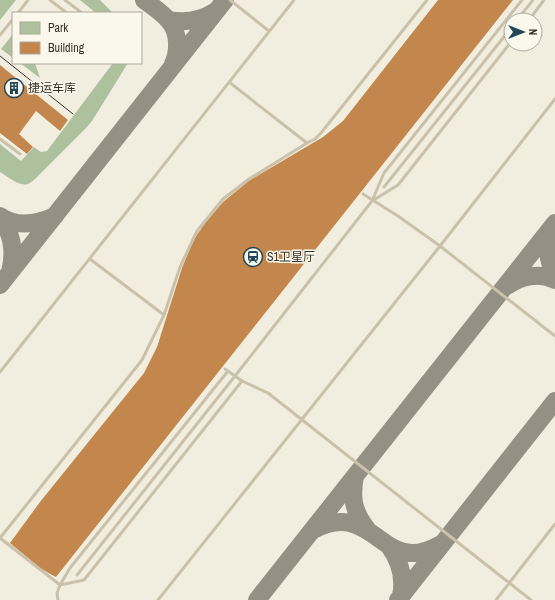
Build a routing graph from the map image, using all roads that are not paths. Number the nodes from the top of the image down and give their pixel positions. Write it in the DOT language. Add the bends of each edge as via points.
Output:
graph roads {
  1 [pos="28,0"];
  2 [pos="50,0"];
  3 [pos="65,0"];
  4 [pos="230,0"];
  5 [pos="294,0"];
  6 [pos="427,0"];
  7 [pos="522,0"];
  8 [pos="533,0"];
  9 [pos="544,0"];
  10 [pos="19,12"];
  11 [pos="65,12"];
  12 [pos="81,12"];
  13 [pos="523,12"];
  14 [pos="534,12"];
  15 [pos="12,20"];
  16 [pos="269,31"];
  17 [pos="0,35"];
  18 [pos="503,38"];
  19 [pos="503,52"];
  20 [pos="229,82"];
  21 [pos="555,99"];
  22 [pos="0,139"];
  23 [pos="307,143"];
  24 [pos="20,154"];
  25 [pos="384,188"];
  26 [pos="362,194"];
  27 [pos="372,201"];
  28 [pos="440,246"];
  29 [pos="90,259"];
  30 [pos="164,315"];
  31 [pos="555,336"];
  32 [pos="0,372"];
  33 [pos="235,376"];
  34 [pos="242,381"];
  35 [pos="301,418"];
  36 [pos="555,524"];
  37 [pos="77,575"];
  38 [pos="509,583"];
  39 [pos="60,585"];
  40 [pos="58,600"];
  41 [pos="158,600"];
  42 [pos="496,600"];
  43 [pos="531,600"];
  1 -- 10 [label="lane"];
  2 -- 11 [label="lane"];
  3 -- 12 [label="lane"];
  4 -- 16 [label="lane"];
  5 -- 16 [label="lane"];
  6 -- 23 [label="lane" via="321,133"];
  7 -- 27 [label="lane" via="384,172"];
  8 -- 13 [label="lane"];
  9 -- 14 [label="lane"];
  15 -- 17 [label="lane"];
  16 -- 20 [label="lane"];
  18 -- 25 [label="lane"];
  19 -- 27 [label="lane" via="398,185"];
  20 -- 23 [label="lane"];
  20 -- 29 [label="lane"];
  21 -- 28 [label="lane"];
  22 -- 24 [label="lane"];
  23 -- 30 [label="lane" via="249,179 219,204 197,231 180,267"];
  26 -- 27 [label="lane"];
  27 -- 28 [label="lane"];
  27 -- 33 [label="lane"];
  28 -- 31 [label="lane"];
  28 -- 35 [label="lane"];
  29 -- 30 [label="lane"];
  29 -- 32 [label="lane"];
  30 -- 39 [label="lane" via="142,360 0,538"];
  33 -- 34 [label="lane"];
  33 -- 37 [label="lane"];
  33 -- 39 [label="lane" via="226,370 70,568"];
  34 -- 35 [label="lane" via="268,393"];
  34 -- 39 [label="lane" via="84,580"];
  35 -- 38 [label="lane"];
  35 -- 41 [label="lane"];
  36 -- 38 [label="lane"];
  38 -- 42 [label="lane"];
  38 -- 43 [label="lane"];
  39 -- 40 [label="lane"];
}
